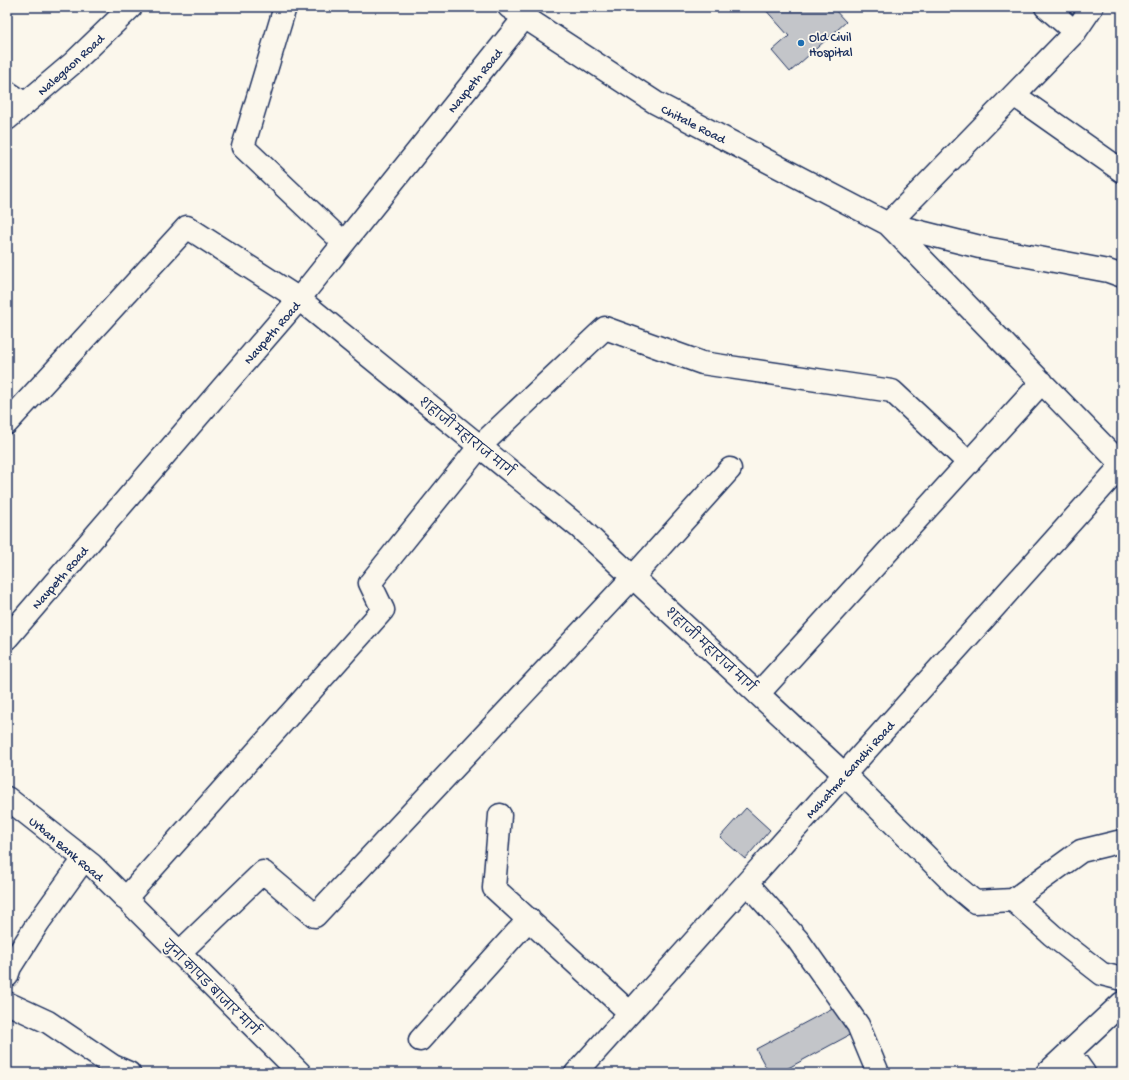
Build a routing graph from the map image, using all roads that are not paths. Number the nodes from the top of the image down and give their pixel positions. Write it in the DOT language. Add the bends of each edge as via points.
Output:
graph roads {
  1 [pos="131,7"];
  2 [pos="285,7"];
  3 [pos="1046,7"];
  4 [pos="1092,7"];
  5 [pos="517,12"];
  6 [pos="1075,32"];
  7 [pos="7,92"];
  8 [pos="1014,95"];
  9 [pos="25,104"];
  10 [pos="7,119"];
  11 [pos="1122,171"];
  12 [pos="888,224"];
  13 [pos="344,243"];
  14 [pos="1117,271"];
  15 [pos="299,299"];
  16 [pos="1042,382"];
  17 [pos="7,423"];
  18 [pos="480,446"];
  19 [pos="969,463"];
  20 [pos="1122,465"];
  21 [pos="730,469"];
  22 [pos="633,577"];
  23 [pos="7,638"];
  24 [pos="758,694"];
  25 [pos="844,774"];
  26 [pos="7,798"];
  27 [pos="500,815"];
  28 [pos="1122,841"];
  29 [pos="84,859"];
  30 [pos="747,883"];
  31 [pos="125,899"];
  32 [pos="1013,900"];
  33 [pos="529,919"];
  34 [pos="179,953"];
  35 [pos="7,976"];
  36 [pos="1122,979"];
  37 [pos="7,1003"];
  38 [pos="1122,1004"];
  39 [pos="630,1013"];
  40 [pos="420,1040"];
  41 [pos="1069,1052"];
  42 [pos="129,1073"];
  43 [pos="300,1073"];
  44 [pos="576,1073"];
  45 [pos="878,1073"];
  46 [pos="1047,1073"];
  47 [pos="1084,1073"];
  1 -- 9 [label="street, Nalegaon Road" via="73,63"];
  2 -- 13 [label="street" via="243,148"];
  3 -- 6 [label="street"];
  4 -- 6 [label="street"];
  5 -- 12 [label="street, Chitale Road" via="656,103"];
  5 -- 13 [label="street, Navpeth Road"];
  6 -- 8 [label="street"];
  7 -- 9 [label="street"];
  8 -- 11 [label="street"];
  8 -- 12 [label="street"];
  9 -- 10 [label="street, Nalegaon Road"];
  12 -- 14 [label="street" via="980,247"];
  12 -- 16 [label="street"];
  13 -- 15 [label="street, Navpeth Road"];
  15 -- 17 [label="street, शहाजी महाराज मार्ग" via="187,227"];
  15 -- 18 [label="street, शहाजी महाराज मार्ग"];
  15 -- 23 [label="street, Navpeth Road"];
  16 -- 19 [label="street"];
  16 -- 20 [label="street"];
  18 -- 19 [label="street" via="605,328 702,363 892,391"];
  18 -- 22 [label="street, शहाजी महाराज मार्ग" via="580,528"];
  18 -- 31 [label="street" via="370,583 383,610"];
  19 -- 24 [label="street"];
  20 -- 25 [label="street, Mahatma Gandhi Road"];
  21 -- 22 [label="street"];
  22 -- 24 [label="street, शहाजी महाराज मार्ग"];
  22 -- 34 [label="street" via="315,916 263,872"];
  24 -- 25 [label="street, शहाजी महाराज मार्ग"];
  25 -- 30 [label="street, Mahatma Gandhi Road"];
  25 -- 32 [label="street, शहाजी महाराज मार्ग" via="975,902"];
  26 -- 29 [label="street, Urban Bank Road"];
  27 -- 33 [label="street" via="494,888"];
  28 -- 32 [label="street" via="1081,851"];
  29 -- 31 [label="street, Urban Bank Road"];
  29 -- 35 [label="street" via="38,923"];
  30 -- 39 [label="street, Mahatma Gandhi Road"];
  30 -- 45 [label="street" via="798,940 858,1026"];
  31 -- 34 [label="street, जुना कापड बाजार मार्ग"];
  32 -- 36 [label="street" via="1102,974"];
  33 -- 39 [label="street"];
  33 -- 40 [label="street"];
  34 -- 43 [label="street, जुना कापड बाजार मार्ग"];
  37 -- 42 [label="street" via="48,1022 113,1066"];
  38 -- 41 [label="street"];
  39 -- 44 [label="street, Mahatma Gandhi Road"];
  41 -- 46 [label="street"];
  41 -- 47 [label="street"];
}
